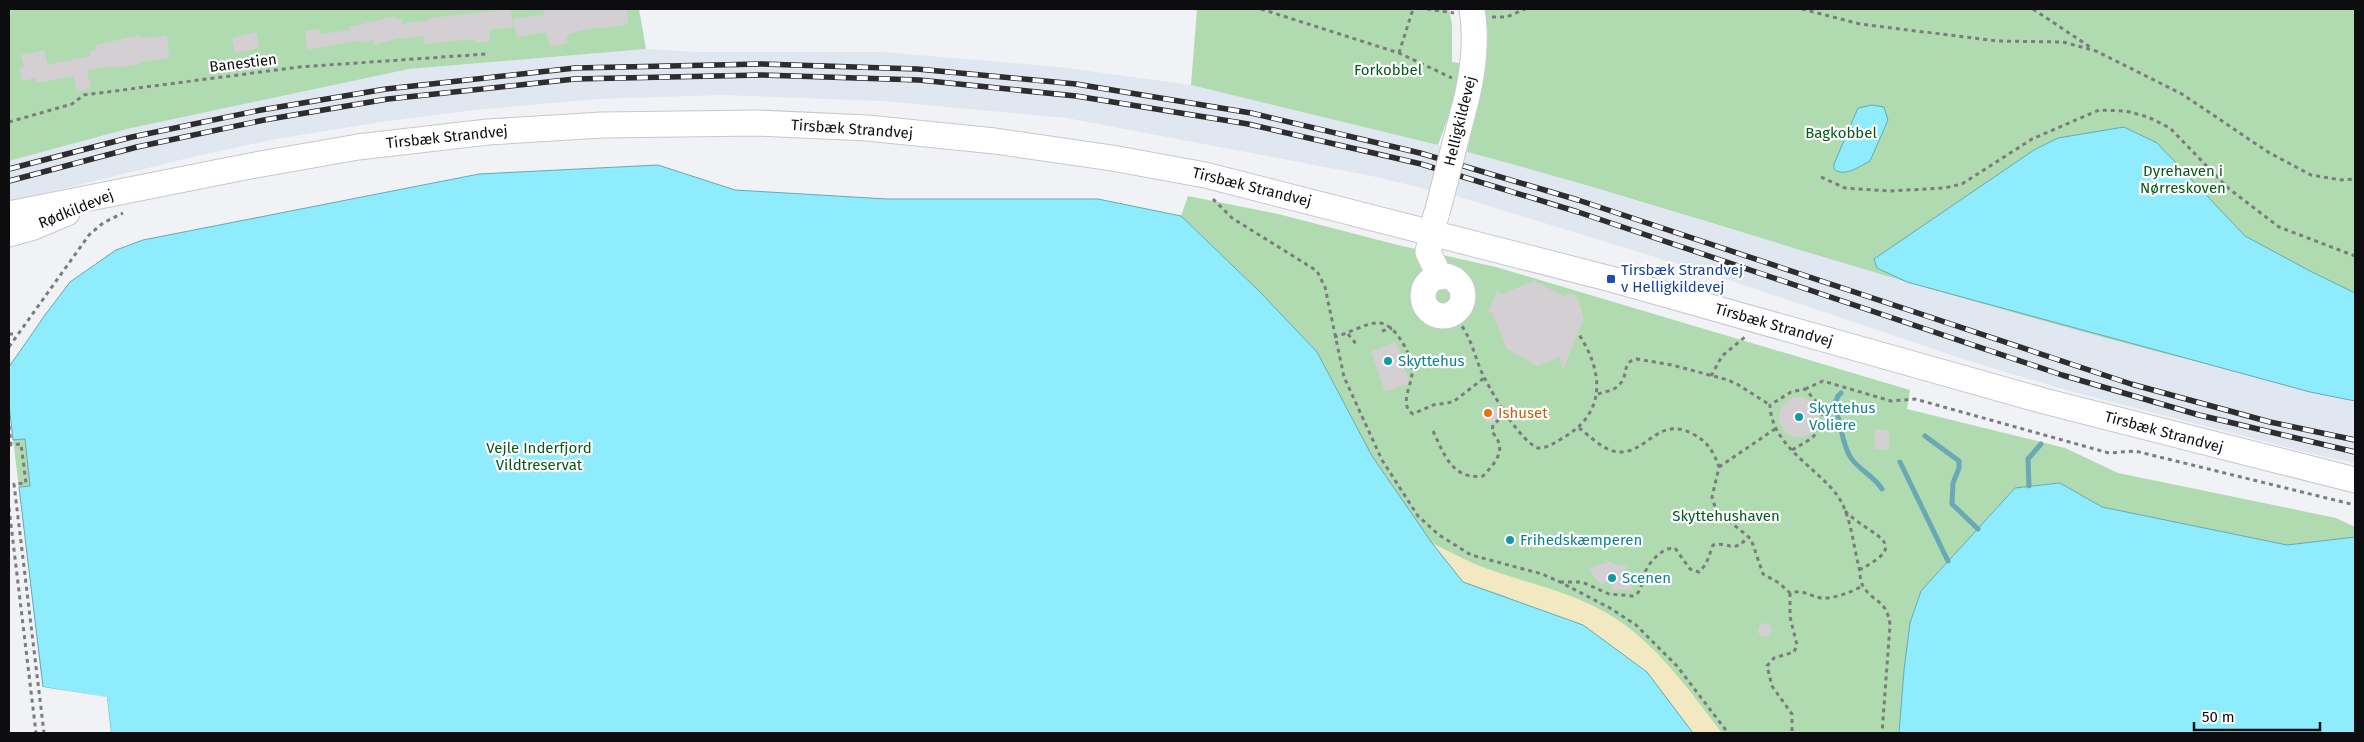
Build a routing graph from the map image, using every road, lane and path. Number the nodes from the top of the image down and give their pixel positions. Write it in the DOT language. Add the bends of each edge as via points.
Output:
graph roads {
  1 [pos="1261,9"];
  2 [pos="1413,9"];
  3 [pos="1525,9"];
  4 [pos="1802,9"];
  5 [pos="2033,9"];
  6 [pos="1473,13"];
  7 [pos="2096,51"];
  8 [pos="1399,53"];
  9 [pos="486,54"];
  10 [pos="1470,87"];
  11 [pos="9,122"];
  12 [pos="1205,175"];
  13 [pos="1821,178"];
  14 [pos="2355,179"];
  15 [pos="126,200"];
  16 [pos="9,214"];
  17 [pos="1434,222"];
  18 [pos="9,234"];
  19 [pos="2355,256"];
  20 [pos="1453,313"];
  21 [pos="1766,322"];
  22 [pos="1393,328"];
  23 [pos="1382,331"];
  24 [pos="1578,333"];
  25 [pos="9,334"];
  26 [pos="17,334"];
  27 [pos="1348,334"];
  28 [pos="1334,337"];
  29 [pos="1357,345"];
  30 [pos="9,347"];
  31 [pos="1711,376"];
  32 [pos="1484,378"];
  33 [pos="1805,390"];
  34 [pos="1598,394"];
  35 [pos="1770,405"];
  36 [pos="1506,412"];
  37 [pos="9,426"];
  38 [pos="1579,428"];
  39 [pos="1775,429"];
  40 [pos="1434,431"];
  41 [pos="1792,450"];
  42 [pos="1719,467"];
  43 [pos="2355,480"];
  44 [pos="2355,505"];
  45 [pos="9,508"];
  46 [pos="1845,510"];
  47 [pos="1748,536"];
  48 [pos="1859,570"];
  49 [pos="1560,582"];
  50 [pos="1863,586"];
  51 [pos="1790,593"];
  52 [pos="36,733"];
  53 [pos="44,733"];
  54 [pos="1728,733"];
  55 [pos="1792,733"];
  56 [pos="1882,733"];
  1 -- 8 [label="path"];
  2 -- 8 [label="path"];
  3 -- 6 [label="path" via="1507,17"];
  4 -- 7 [label="path" via="1860,24 1997,41 2063,42"];
  5 -- 7 [label="path"];
  6 -- 10 [label="street, Helligkildevej" via="1474,51"];
  7 -- 14 [label="path" via="2182,94 2268,152 2311,175"];
  8 -- 10 [label="path"];
  9 -- 11 [label="path, Banestien" via="299,67 84,95 72,104"];
  10 -- 17 [label="street, Helligkildevej, bridge"];
  12 -- 15 [label="street, Tirsbæk Strandvej" via="995,140 867,128 759,124 602,125 488,132 358,146"];
  12 -- 17 [label="street, Tirsbæk Strandvej"];
  12 -- 28 [label="path" via="1213,198 1232,218 1317,272 1325,287"];
  13 -- 19 [label="path" via="1845,188 1890,191 1944,188 1962,184 2032,139 2100,110 2126,111 2170,128 2228,188 2279,226"];
  15 -- 16 [label="street, Rødkildevej"];
  15 -- 18 [label="street, Rødkildevej"];
  15 -- 26 [label="path" via="89,235"];
  17 -- 20 [label="street, Helligkildevej" via="1428,252 1440,277 1452,278 1463,293 1461,304"];
  17 -- 21 [label="street, Tirsbæk Strandvej"];
  20 -- 32 [label="path" via="1469,338"];
  21 -- 31 [label="path" via="1722,356"];
  21 -- 43 [label="street, Tirsbæk Strandvej" via="2053,403"];
  22 -- 23 [label="path"];
  22 -- 27 [label="path" via="1381,323 1370,324"];
  22 -- 32 [label="path" via="1412,367 1407,391 1408,407 1413,414 1432,405 1453,402"];
  24 -- 34 [label="path" via="1591,354"];
  25 -- 26 [label="path"];
  26 -- 30 [label="path"];
  27 -- 28 [label="path"];
  27 -- 29 [label="path"];
  28 -- 49 [label="path" via="1344,376 1371,438 1418,516 1439,535 1471,555"];
  31 -- 34 [label="path" via="1637,359 1626,366 1621,384"];
  31 -- 35 [label="path" via="1737,384"];
  32 -- 36 [label="path"];
  33 -- 35 [label="path" via="1790,392"];
  33 -- 41 [label="path" via="1823,409 1821,426 1813,437"];
  33 -- 44 [label="path" via="1823,381 1892,401 1915,399 2109,453 2134,451"];
  34 -- 38 [label="path"];
  35 -- 39 [label="path"];
  36 -- 38 [label="path" via="1526,440 1538,448 1551,445"];
  36 -- 40 [label="path" via="1493,425 1492,432 1501,448 1497,460 1483,476 1472,477 1450,465"];
  37 -- 53 [label="path" via="11,445 21,444 26,483 14,484"];
  38 -- 42 [label="path" via="1608,449 1619,452 1633,449 1664,430 1686,430 1708,446"];
  39 -- 41 [label="path"];
  39 -- 42 [label="path"];
  41 -- 46 [label="path" via="1838,496"];
  42 -- 47 [label="path" via="1712,492 1714,507 1723,518"];
  45 -- 52 [label="path"];
  46 -- 48 [label="path"];
  46 -- 48 [label="path" via="1856,522 1885,541 1887,547 1878,560"];
  47 -- 49 [label="path" via="1733,548 1713,545 1706,564 1699,572 1690,569 1675,548 1665,550 1647,569 1641,589 1633,596 1609,594 1582,582"];
  47 -- 51 [label="path" via="1763,574"];
  48 -- 50 [label="path"];
  49 -- 54 [label="path" via="1610,608 1648,636 1677,666"];
  50 -- 51 [label="path" via="1827,598 1802,591"];
  50 -- 56 [label="path" via="1884,606 1889,620"];
  51 -- 55 [label="path" via="1790,616 1797,645 1794,652 1774,658 1768,666 1772,686 1792,714"];
}
